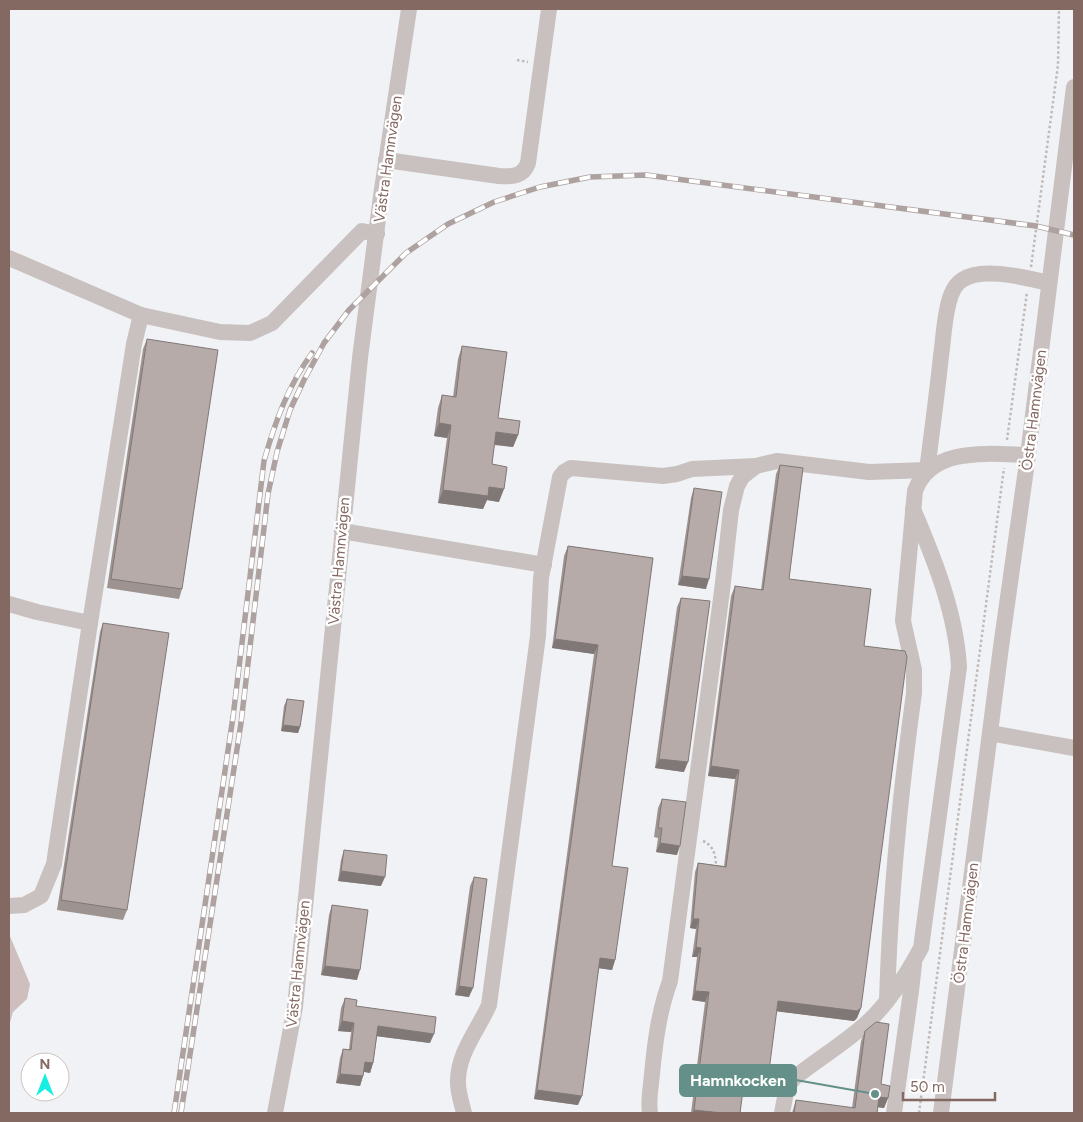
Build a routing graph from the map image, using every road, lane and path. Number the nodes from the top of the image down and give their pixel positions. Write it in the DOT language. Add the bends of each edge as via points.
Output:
graph roads {
  1 [pos="409,9"];
  2 [pos="548,9"];
  3 [pos="1058,9"];
  4 [pos="1074,87"];
  5 [pos="386,160"];
  6 [pos="1069,175"];
  7 [pos="377,234"];
  8 [pos="9,258"];
  9 [pos="1029,279"];
  10 [pos="1049,283"];
  11 [pos="142,315"];
  12 [pos="1005,455"];
  13 [pos="1028,455"];
  14 [pos="756,466"];
  15 [pos="927,470"];
  16 [pos="913,509"];
  17 [pos="342,531"];
  18 [pos="544,564"];
  19 [pos="9,604"];
  20 [pos="90,623"];
  21 [pos="990,733"];
  22 [pos="1074,748"];
  23 [pos="689,838"];
  24 [pos="716,874"];
  25 [pos="9,906"];
  26 [pos="914,962"];
  27 [pos="887,1001"];
  28 [pos="275,1113"];
  29 [pos="464,1113"];
  30 [pos="650,1113"];
  31 [pos="782,1113"];
  32 [pos="894,1113"];
  33 [pos="919,1113"];
  34 [pos="941,1113"];
  1 -- 5 [label="street, Västra Hamnvägen"];
  2 -- 5 [label="street" via="528,163 521,173 512,177 499,176"];
  3 -- 9 [label="path" via="1058,65"];
  4 -- 6 [label="street, Östra Hamnvägen"];
  5 -- 7 [label="street, Västra Hamnvägen"];
  6 -- 10 [label="street, Östra Hamnvägen"];
  7 -- 11 [label="street" via="362,231 272,323 250,333 220,332"];
  7 -- 17 [label="street, Västra Hamnvägen"];
  8 -- 11 [label="street"];
  9 -- 10 [label="street"];
  9 -- 12 [label="path"];
  9 -- 15 [label="street" via="1002,274 972,276 962,279 951,295"];
  10 -- 13 [label="street, Östra Hamnvägen"];
  11 -- 20 [label="street" via="134,344"];
  12 -- 13 [label="street"];
  12 -- 15 [label="street" via="944,460"];
  12 -- 33 [label="path"];
  13 -- 21 [label="street, Östra Hamnvägen"];
  14 -- 15 [label="street" via="777,461 869,472"];
  14 -- 18 [label="street" via="692,469 663,476 571,468 560,477"];
  14 -- 23 [label="street" via="742,477 731,510"];
  15 -- 16 [label="street" via="918,482"];
  16 -- 26 [label="street" via="944,593 956,639 958,667 924,934"];
  16 -- 27 [label="street" via="903,622 914,670 914,693 892,892"];
  17 -- 18 [label="street"];
  17 -- 28 [label="street, Västra Hamnvägen" via="295,1007"];
  18 -- 29 [label="street" via="538,636 489,1005 467,1045 459,1072"];
  19 -- 20 [label="street"];
  20 -- 25 [label="street" via="54,864 41,896 24,905"];
  21 -- 22 [label="street"];
  21 -- 34 [label="street, Östra Hamnvägen"];
  23 -- 24 [label="path" via="709,843"];
  23 -- 30 [label="street" via="670,981 656,1037"];
  26 -- 27 [label="street"];
  26 -- 32 [label="street"];
  27 -- 31 [label="street" via="854,1034 794,1078 787,1087"];
}
